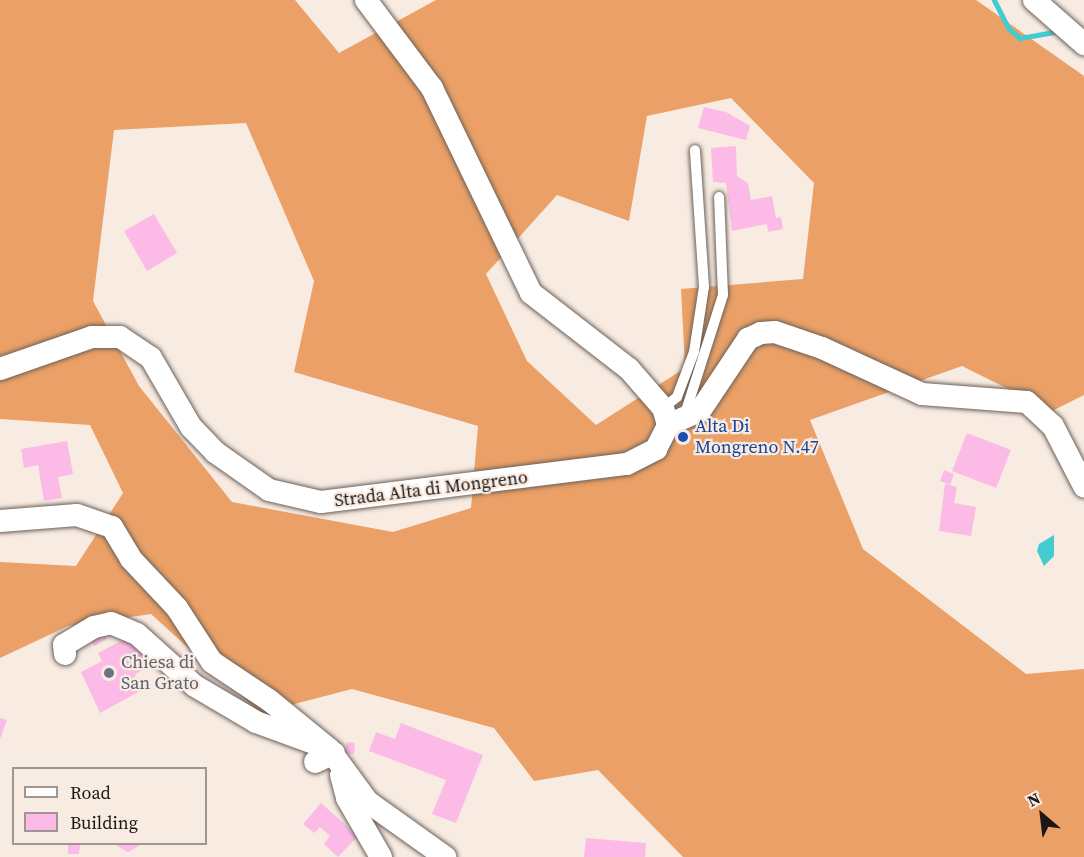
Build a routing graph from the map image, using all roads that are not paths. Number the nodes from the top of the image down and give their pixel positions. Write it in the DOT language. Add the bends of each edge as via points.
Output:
graph roads {
  1 [pos="366,0"];
  2 [pos="1034,0"];
  3 [pos="1079,40"];
  4 [pos="695,150"];
  5 [pos="719,197"];
  6 [pos="0,369"];
  7 [pos="671,418"];
  8 [pos="1084,486"];
  9 [pos="0,521"];
  10 [pos="65,654"];
  11 [pos="326,754"];
  12 [pos="381,857"];
  13 [pos="445,857"];
  1 -- 7 [label="street" via="432,88 531,292 629,369"];
  2 -- 3 [label="street"];
  4 -- 7 [label="lane" via="704,287 694,352"];
  5 -- 7 [label="lane" via="723,295"];
  6 -- 7 [label="street, Strada Alta di Mongreno" via="92,337 120,337 151,358 190,427 229,464 269,490 321,502 627,464 656,449"];
  7 -- 8 [label="street, Strada Alta di Mongreno" via="700,411 748,339 775,332 822,348 922,394 1027,402 1053,426"];
  9 -- 11 [label="street" via="77,515 112,527 130,559 177,608 212,662 269,700"];
  10 -- 11 [label="street" via="64,645 94,627 111,623 137,634 195,686 256,722"];
  11 -- 12 [label="street"];
  11 -- 13 [label="street" via="368,802"];
}
